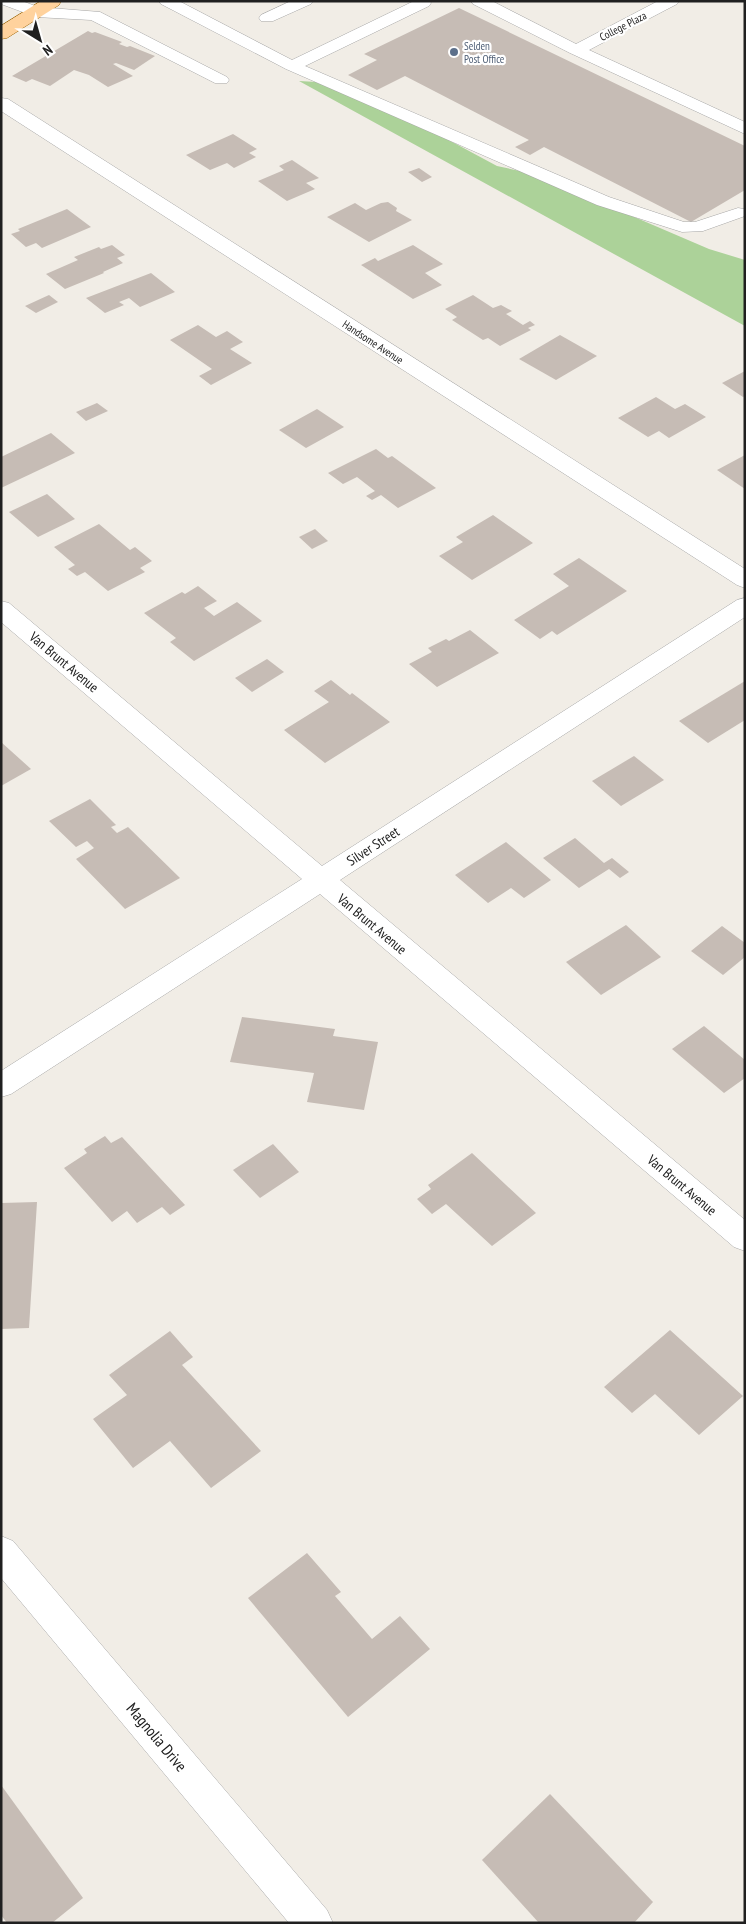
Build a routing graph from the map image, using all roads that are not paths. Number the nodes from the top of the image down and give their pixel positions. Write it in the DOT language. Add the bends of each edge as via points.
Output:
graph roads {
  1 [pos="7,1"];
  2 [pos="53,1"];
  3 [pos="166,1"];
  4 [pos="305,1"];
  5 [pos="479,1"];
  6 [pos="671,1"];
  7 [pos="422,3"];
  8 [pos="36,12"];
  9 [pos="267,18"];
  10 [pos="1,34"];
  11 [pos="576,50"];
  12 [pos="292,66"];
  13 [pos="221,80"];
  14 [pos="1,103"];
  15 [pos="745,129"];
  16 [pos="743,213"];
  17 [pos="745,580"];
  18 [pos="745,606"];
  19 [pos="1,609"];
  20 [pos="320,880"];
  21 [pos="1,1086"];
  22 [pos="745,1238"];
  23 [pos="1,1552"];
  24 [pos="314,1923"];
  1 -- 8 [label="lane"];
  2 -- 8 [label="main road"];
  3 -- 12 [label="lane"];
  4 -- 9 [label="lane"];
  5 -- 11 [label="lane"];
  6 -- 11 [label="lane, College Plaza"];
  7 -- 12 [label="lane"];
  8 -- 10 [label="main road"];
  8 -- 13 [label="lane" via="94,15 177,65"];
  11 -- 15 [label="lane"];
  12 -- 16 [label="lane" via="603,201 682,227 697,227"];
  14 -- 17 [label="street, Handsome Avenue"];
  18 -- 20 [label="street, Silver Street"];
  19 -- 20 [label="street, Van Brunt Avenue"];
  20 -- 21 [label="street, Silver Street"];
  20 -- 22 [label="street, Van Brunt Avenue"];
  23 -- 24 [label="street, Magnolia Drive"];
}
